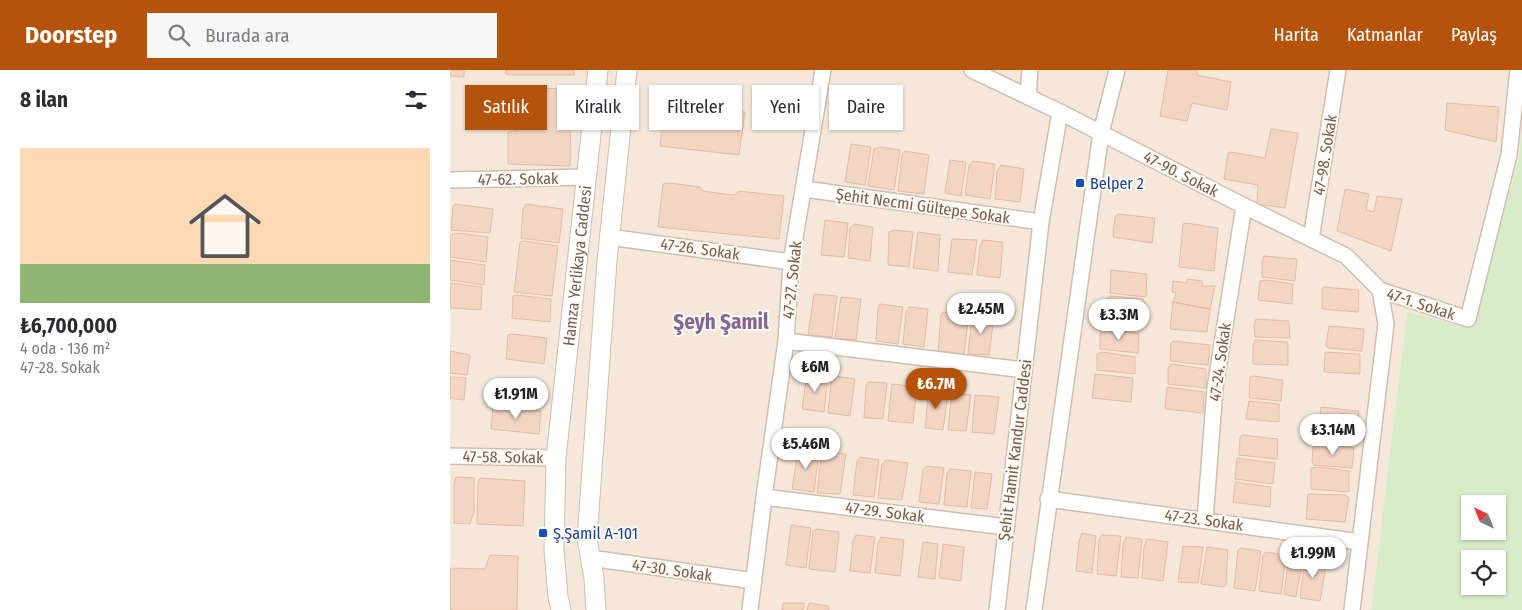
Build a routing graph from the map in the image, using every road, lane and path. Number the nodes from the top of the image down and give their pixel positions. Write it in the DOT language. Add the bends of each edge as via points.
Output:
graph roads {
  1 [pos="598,70"];
  2 [pos="627,70"];
  3 [pos="823,70"];
  4 [pos="972,70"];
  5 [pos="1030,70"];
  6 [pos="1117,70"];
  7 [pos="1338,70"];
  8 [pos="1518,70"];
  9 [pos="1028,96"];
  10 [pos="1060,112"];
  11 [pos="1101,133"];
  12 [pos="586,177"];
  13 [pos="450,180"];
  14 [pos="804,189"];
  15 [pos="1244,206"];
  16 [pos="1041,222"];
  17 [pos="609,237"];
  18 [pos="1311,239"];
  19 [pos="791,262"];
  20 [pos="1380,290"];
  21 [pos="786,341"];
  22 [pos="1024,370"];
  23 [pos="450,456"];
  24 [pos="556,458"];
  25 [pos="764,497"];
  26 [pos="1048,499"];
  27 [pos="1204,520"];
  28 [pos="1006,527"];
  29 [pos="1360,542"];
  30 [pos="590,558"];
  31 [pos="754,581"];
  32 [pos="561,610"];
  33 [pos="596,610"];
  34 [pos="750,610"];
  35 [pos="997,610"];
  36 [pos="1034,610"];
  37 [pos="1352,610"];
  1 -- 12 [label="street, Hamza Yerlikaya Caddesi"];
  2 -- 17 [label="street, Hamza Yerlikaya Caddesi"];
  3 -- 14 [label="street, 47-27. Sokak"];
  4 -- 9 [label="street, 47-90. Sokak"];
  5 -- 9 [label="street"];
  6 -- 11 [label="street"];
  7 -- 18 [label="street, 47-98. Sokak"];
  8 -- 20 [label="street, 47-1. Sokak" via="1509,155 1468,319"];
  9 -- 10 [label="street, 47-90. Sokak"];
  10 -- 11 [label="street, 47-90. Sokak"];
  10 -- 16 [label="street, Şehit Hamit Kandur Caddesi"];
  11 -- 15 [label="street, 47-90. Sokak"];
  11 -- 26 [label="street"];
  12 -- 13 [label="street, 47-62. Sokak"];
  12 -- 24 [label="street, Hamza Yerlikaya Caddesi"];
  14 -- 16 [label="street, Şehit Necmi Gültepe Sokak"];
  14 -- 19 [label="street, 47-27. Sokak"];
  15 -- 18 [label="street, 47-90. Sokak"];
  15 -- 27 [label="street, 47-24. Sokak" via="1215,388"];
  16 -- 22 [label="street, Şehit Hamit Kandur Caddesi"];
  17 -- 19 [label="street, 47-26. Sokak"];
  17 -- 30 [label="street, Hamza Yerlikaya Caddesi" via="587,539"];
  18 -- 20 [label="street, 47-90. Sokak" via="1346,256"];
  19 -- 21 [label="street, 47-27. Sokak"];
  20 -- 29 [label="street, 47-1. Sokak" via="1386,324"];
  21 -- 22 [label="street"];
  21 -- 25 [label="street, 47-27. Sokak"];
  22 -- 28 [label="street, Şehit Hamit Kandur Caddesi"];
  23 -- 24 [label="street, 47-58. Sokak"];
  24 -- 32 [label="street, Hamza Yerlikaya Caddesi" via="554,550"];
  25 -- 28 [label="street, 47-29. Sokak"];
  25 -- 31 [label="street, 47-27. Sokak"];
  26 -- 27 [label="street, 47-23. Sokak"];
  26 -- 36 [label="street"];
  27 -- 29 [label="street, 47-23. Sokak"];
  28 -- 35 [label="street, Şehit Hamit Kandur Caddesi"];
  29 -- 37 [label="street, 47-1. Sokak"];
  30 -- 31 [label="street, 47-30. Sokak"];
  30 -- 33 [label="street, Hamza Yerlikaya Caddesi"];
  31 -- 34 [label="street, 47-27. Sokak"];
}
